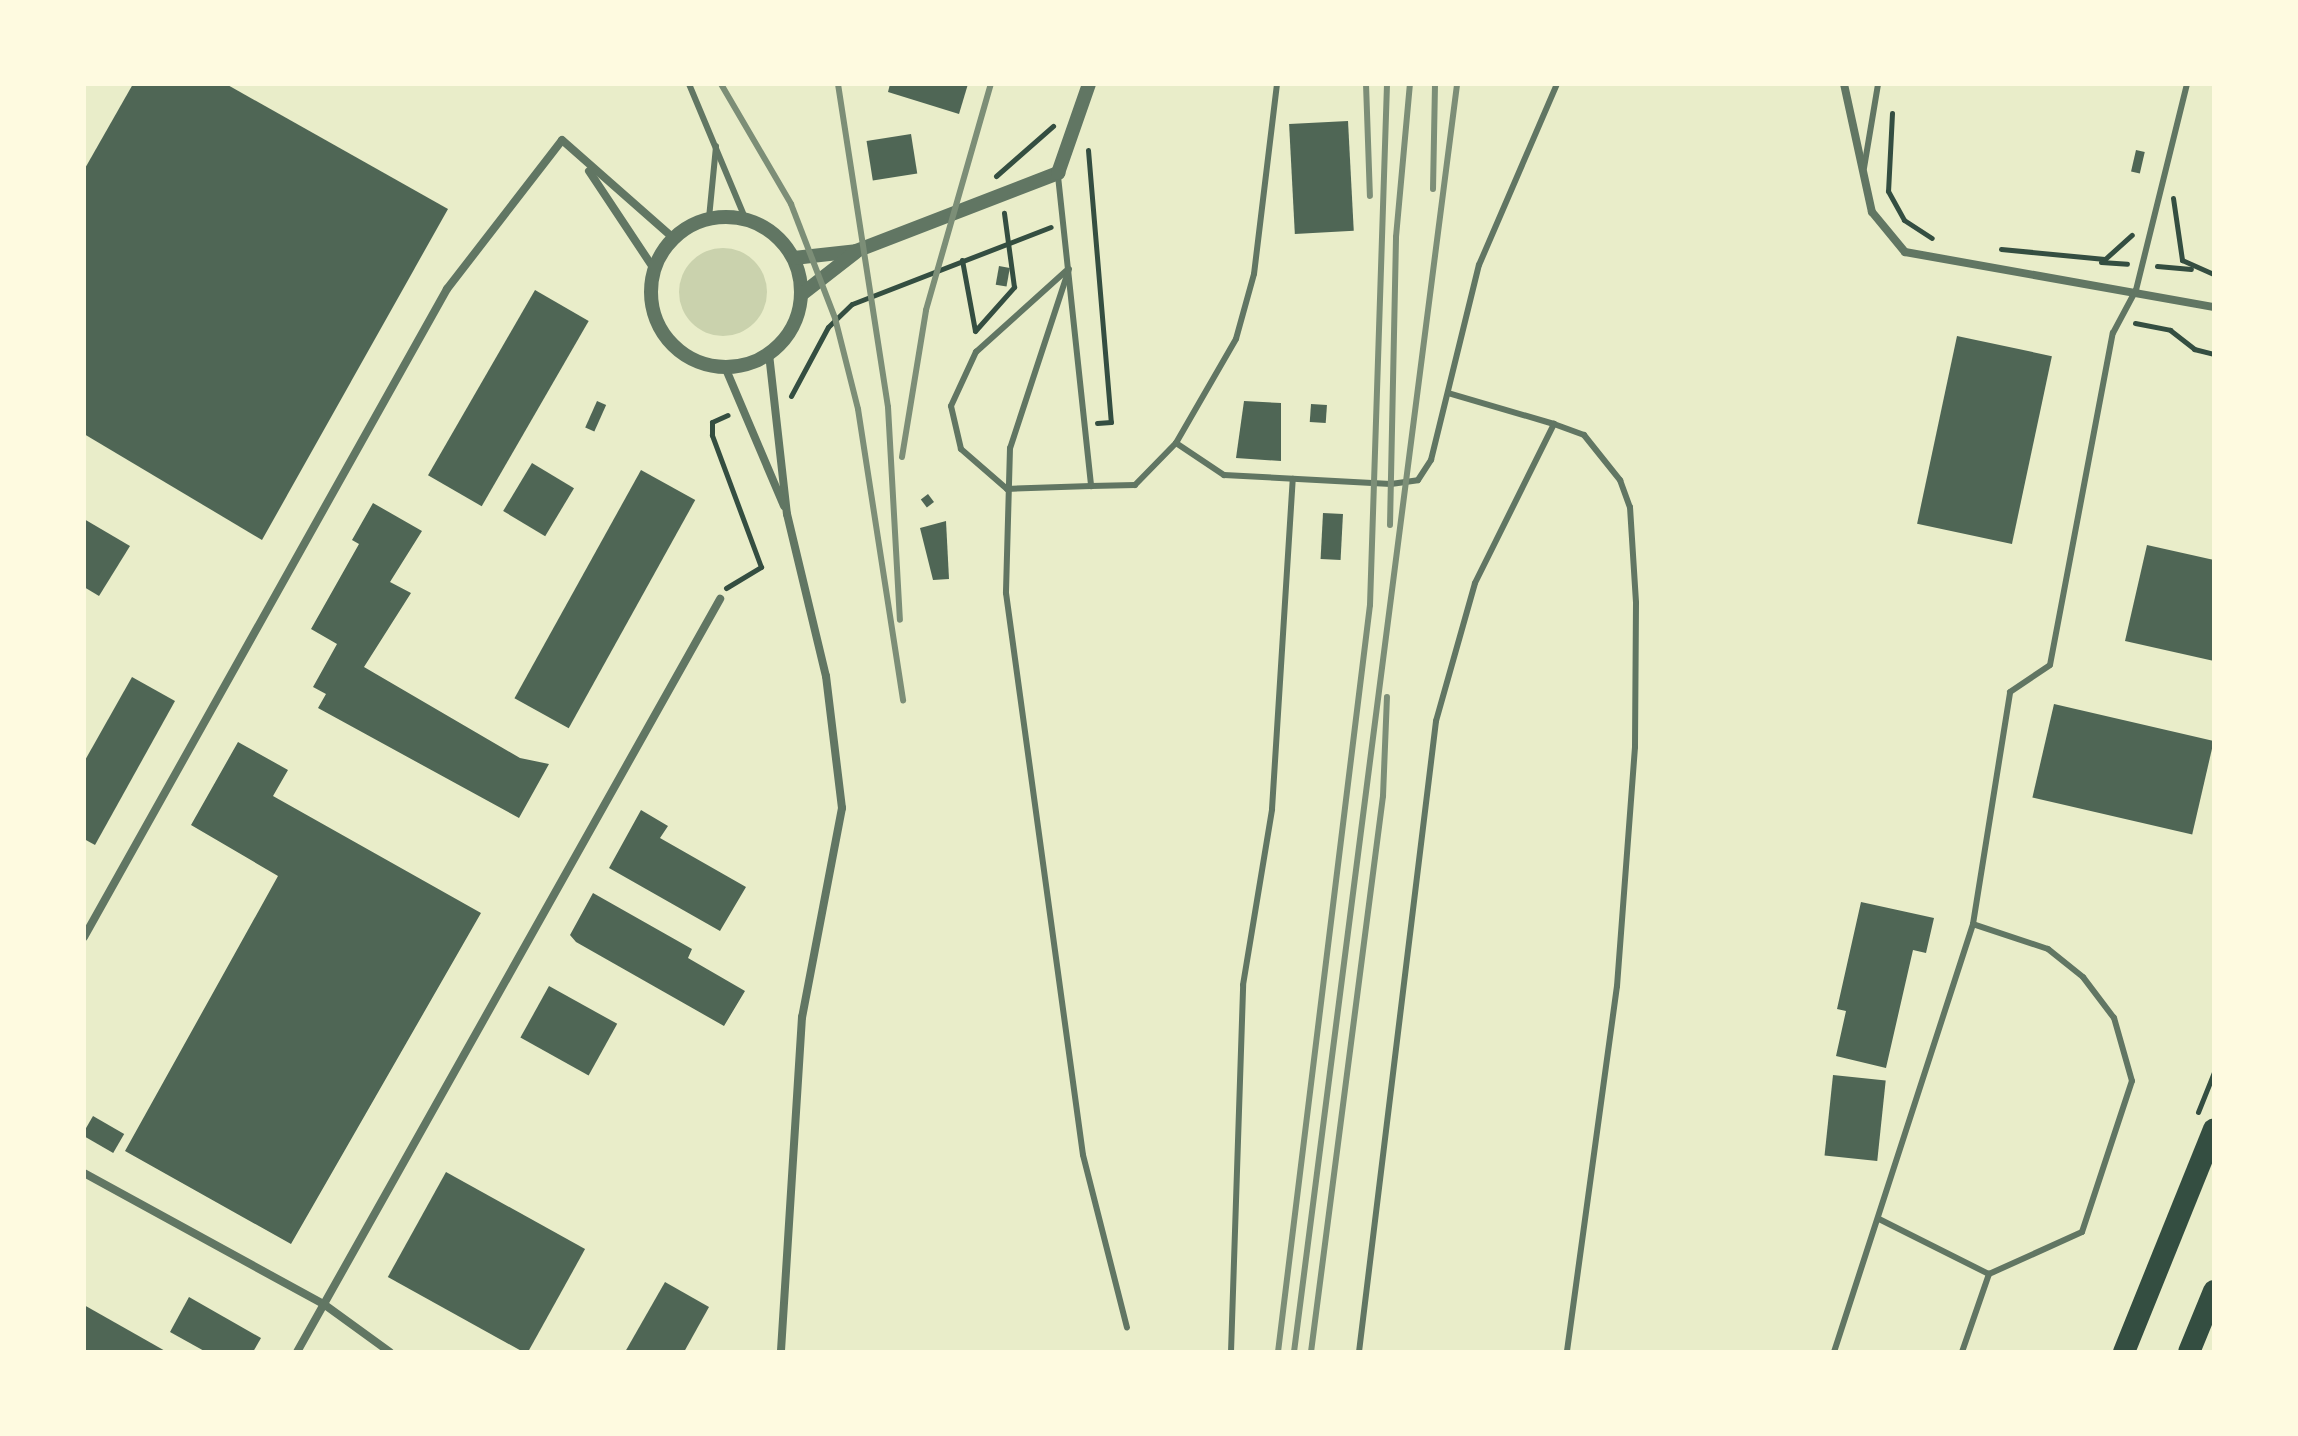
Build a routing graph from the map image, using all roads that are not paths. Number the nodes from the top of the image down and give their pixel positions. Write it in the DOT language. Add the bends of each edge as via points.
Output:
graph roads {
  1 [pos="689,84"];
  2 [pos="1089,84"];
  3 [pos="1277,84"];
  4 [pos="1557,84"];
  5 [pos="1844,84"];
  6 [pos="1878,84"];
  7 [pos="2187,84"];
  8 [pos="717,142"];
  9 [pos="584,163"];
  10 [pos="1863,171"];
  11 [pos="1058,173"];
  12 [pos="709,218"];
  13 [pos="745,218"];
  14 [pos="673,238"];
  15 [pos="856,251"];
  16 [pos="794,258"];
  17 [pos="654,269"];
  18 [pos="1069,269"];
  19 [pos="2136,290"];
  20 [pos="802,294"];
  21 [pos="2214,307"];
  22 [pos="769,354"];
  23 [pos="725,367"];
  24 [pos="1448,393"];
  25 [pos="1554,424"];
  26 [pos="1176,443"];
  27 [pos="1293,479"];
  28 [pos="1091,486"];
  29 [pos="1007,489"];
  30 [pos="787,514"];
  31 [pos="720,599"];
  32 [pos="1973,924"];
  33 [pos="84,937"];
  34 [pos="2214,1129"];
  35 [pos="84,1173"];
  36 [pos="1879,1219"];
  37 [pos="1989,1274"];
  38 [pos="2214,1291"];
  39 [pos="325,1305"];
  40 [pos="1127,1327"];
  41 [pos="1836,1351"];
  42 [pos="297,1352"];
  43 [pos="390,1352"];
  44 [pos="781,1352"];
  45 [pos="1231,1352"];
  46 [pos="1359,1352"];
  47 [pos="1567,1352"];
  48 [pos="1962,1352"];
  49 [pos="2124,1352"];
  50 [pos="2189,1352"];
  1 -- 8 [label="lane"];
  2 -- 11 [label="street"];
  3 -- 26 [label="lane" via="1254,274 1236,339"];
  4 -- 24 [label="lane" via="1479,265"];
  5 -- 10 [label="street"];
  6 -- 10 [label="lane"];
  7 -- 19 [label="lane"];
  8 -- 12 [label="lane"];
  8 -- 13 [label="lane"];
  9 -- 14 [label="street"];
  9 -- 17 [label="street"];
  9 -- 33 [label="street" via="562,140 447,289"];
  10 -- 19 [label="street" via="1878,224 1921,259"];
  11 -- 15 [label="street"];
  11 -- 18 [label="lane"];
  12 -- 13 [label="street"];
  12 -- 14 [label="street"];
  13 -- 16 [label="street" via="782,240"];
  14 -- 17 [label="street"];
  15 -- 16 [label="street"];
  15 -- 20 [label="street"];
  16 -- 20 [label="street"];
  17 -- 23 [label="street" via="652,303 665,336 691,358"];
  18 -- 28 [label="lane"];
  18 -- 29 [label="lane" via="1018,422"];
  18 -- 29 [label="lane" via="976,352 951,406 961,449"];
  19 -- 21 [label="street"];
  19 -- 32 [label="lane" via="2120,320 2050,665 2010,692"];
  20 -- 22 [label="street" via="798,317"];
  22 -- 23 [label="street"];
  22 -- 30 [label="street"];
  23 -- 30 [label="street"];
  24 -- 25 [label="lane"];
  24 -- 27 [label="lane" via="1431,460 1418,480"];
  25 -- 46 [label="lane" via="1475,583 1436,721"];
  25 -- 47 [label="lane" via="1584,435 1620,480 1630,507 1636,603 1635,747 1617,986"];
  26 -- 27 [label="lane" via="1224,475"];
  26 -- 28 [label="lane" via="1135,485"];
  27 -- 45 [label="lane" via="1272,809 1243,985"];
  28 -- 29 [label="lane"];
  29 -- 40 [label="lane" via="1010,660 1083,1155"];
  30 -- 44 [label="street" via="826,676 842,808 802,1017"];
  31 -- 39 [label="street"];
  32 -- 36 [label="lane"];
  32 -- 37 [label="lane" via="2048,949 2083,977 2114,1018 2132,1081 2082,1232"];
  34 -- 49 [label="highway"];
  35 -- 39 [label="street"];
  36 -- 37 [label="lane"];
  36 -- 41 [label="lane"];
  37 -- 48 [label="lane"];
  38 -- 50 [label="highway"];
  39 -- 42 [label="street"];
  39 -- 43 [label="street"];
}
